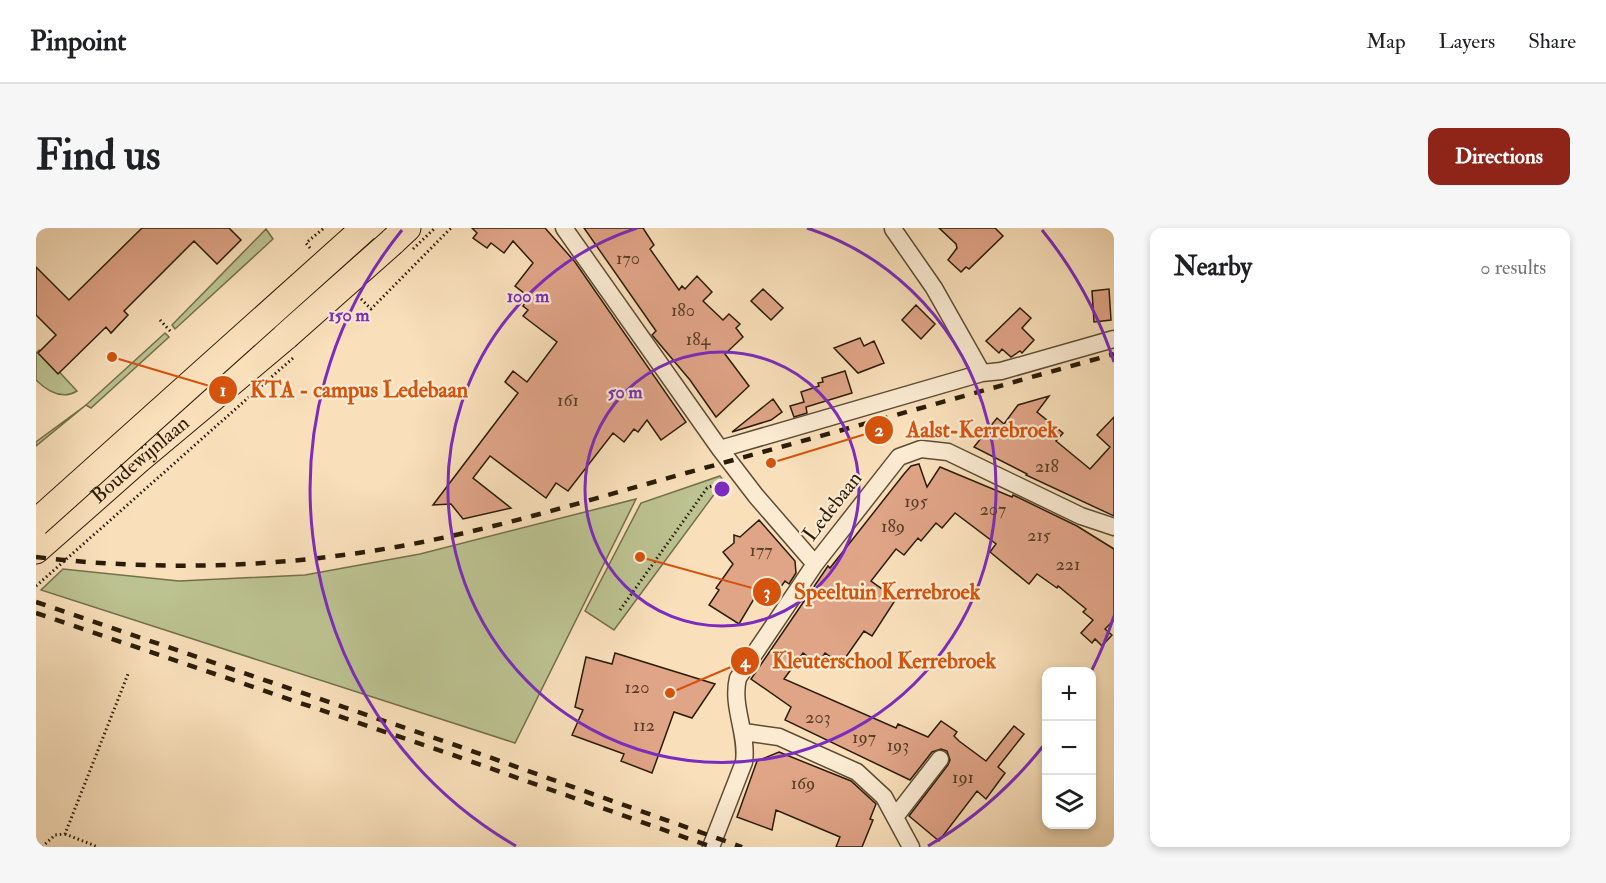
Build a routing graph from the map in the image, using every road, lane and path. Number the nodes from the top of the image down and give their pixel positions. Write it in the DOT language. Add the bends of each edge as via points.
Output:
graph roads {
  1 [pos="365,228"];
  2 [pos="435,228"];
  3 [pos="564,228"];
  4 [pos="893,229"];
  5 [pos="409,240"];
  6 [pos="368,291"];
  7 [pos="360,298"];
  8 [pos="160,320"];
  9 [pos="172,333"];
  10 [pos="1114,339"];
  11 [pos="301,351"];
  12 [pos="982,373"];
  13 [pos="720,449"];
  14 [pos="739,474"];
  15 [pos="36,523"];
  16 [pos="1114,527"];
  17 [pos="36,550"];
  18 [pos="815,564"];
  19 [pos="36,586"];
  20 [pos="620,610"];
  21 [pos="128,674"];
  22 [pos="744,732"];
  23 [pos="940,759"];
  24 [pos="894,817"];
  25 [pos="65,834"];
  26 [pos="42,847"];
  27 [pos="99,847"];
  28 [pos="711,847"];
  29 [pos="911,847"];
  1 -- 15 [label="main road, Boudewijnlaan, bridge"];
  2 -- 5 [label="path, bridge"];
  3 -- 13 [label="street, Ledebaan"];
  4 -- 12 [label="street" via="934,288"];
  5 -- 17 [label="main road, Boudewijnlaan, bridge"];
  6 -- 7 [label="path"];
  8 -- 9 [label="path"];
  10 -- 12 [label="street"];
  11 -- 19 [label="path, bridge"];
  12 -- 13 [label="street"];
  13 -- 14 [label="street, Ledebaan"];
  14 -- 18 [label="street, Ledebaan"];
  14 -- 20 [label="path" via="707,488"];
  16 -- 18 [label="street, Ledebaan" via="1081,516 948,452 921,449 899,457"];
  18 -- 22 [label="street" via="738,678 736,694"];
  21 -- 25 [label="path"];
  22 -- 24 [label="street" via="779,737 857,772 878,788"];
  22 -- 28 [label="street" via="744,762"];
  23 -- 24 [label="street"];
  24 -- 29 [label="street"];
  25 -- 26 [label="path" via="55,835"];
  25 -- 27 [label="path"];
}
